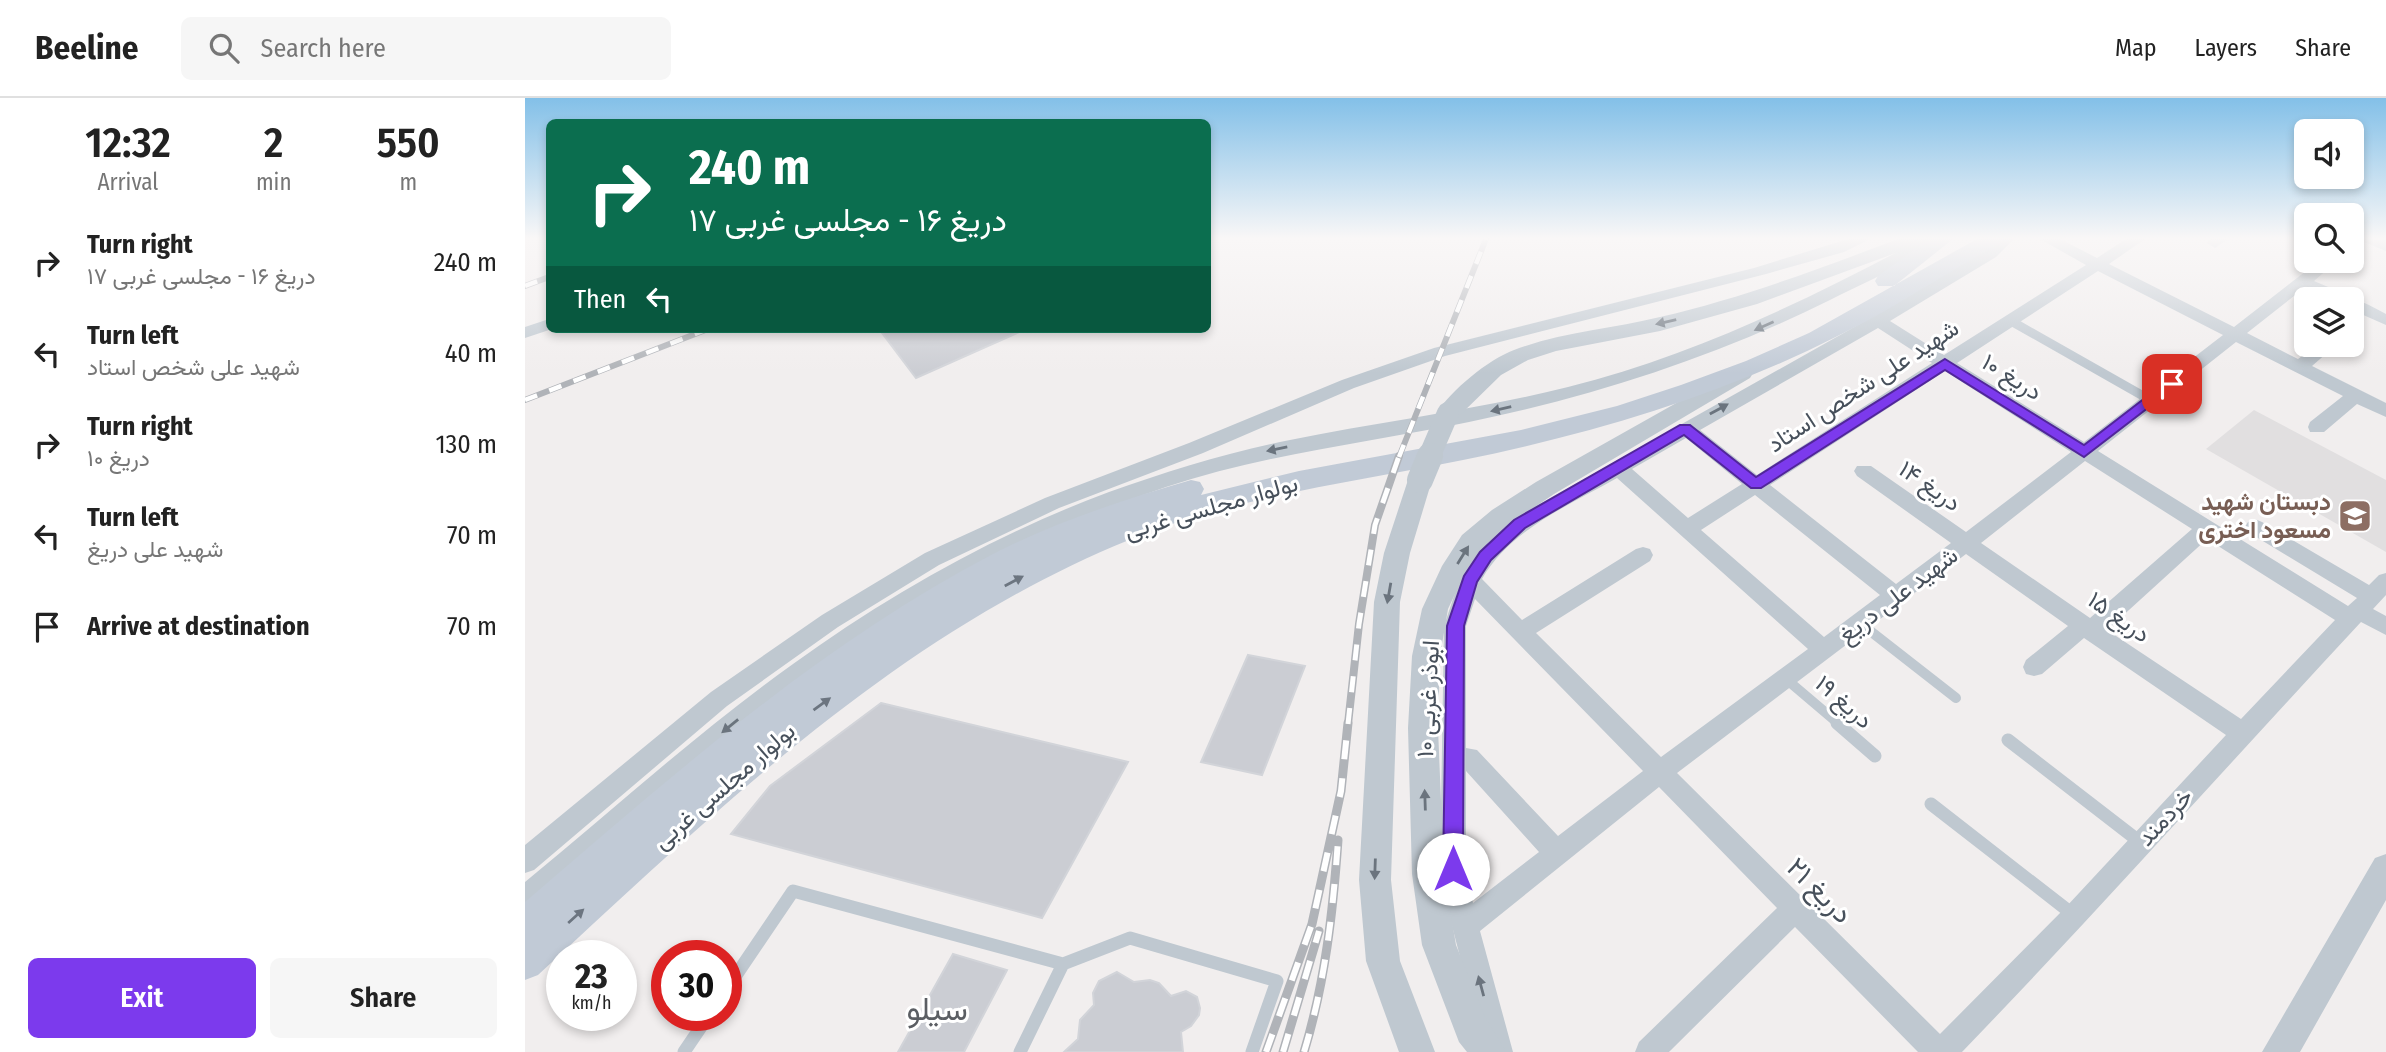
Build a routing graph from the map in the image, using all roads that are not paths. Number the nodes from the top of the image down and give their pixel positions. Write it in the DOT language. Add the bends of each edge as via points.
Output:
graph roads {
  1 [pos="1711,284"];
  2 [pos="1800,284"];
  3 [pos="1848,284"];
  4 [pos="1881,284"];
  5 [pos="1913,284"];
  6 [pos="1941,284"];
  7 [pos="2069,284"];
  8 [pos="2135,284"];
  9 [pos="2298,284"];
  10 [pos="2364,310"];
  11 [pos="2386,320"];
  12 [pos="1878,321"];
  13 [pos="2011,321"];
  14 [pos="546,325"];
  15 [pos="525,333"];
  16 [pos="2233,333"];
  17 [pos="2312,357"];
  18 [pos="1945,363"];
  19 [pos="2298,368"];
  20 [pos="1746,371"];
  21 [pos="2355,396"];
  22 [pos="2152,401"];
  23 [pos="2386,411"];
  24 [pos="2317,427"];
  25 [pos="1685,428"];
  26 [pos="2084,452"];
  27 [pos="1617,467"];
  28 [pos="1864,471"];
  29 [pos="1756,485"];
  30 [pos="2255,527"];
  31 [pos="1687,529"];
  32 [pos="2206,529"];
  33 [pos="1965,543"];
  34 [pos="1643,555"];
  35 [pos="1470,581"];
  36 [pos="1896,596"];
  37 [pos="2366,601"];
  38 [pos="1860,623"];
  39 [pos="2386,626"];
  40 [pos="2087,628"];
  41 [pos="1520,632"];
  42 [pos="1824,650"];
  43 [pos="2034,667"];
  44 [pos="1786,679"];
  45 [pos="1956,698"];
  46 [pos="2244,734"];
  47 [pos="2008,740"];
  48 [pos="1875,756"];
  49 [pos="1469,758"];
  50 [pos="1658,773"];
  51 [pos="1931,804"];
  52 [pos="2140,842"];
  53 [pos="1557,853"];
  54 [pos="525,861"];
  55 [pos="2386,869"];
  56 [pos="525,899"];
  57 [pos="1795,909"];
  58 [pos="2075,916"];
  59 [pos="525,925"];
  60 [pos="1465,926"];
  61 [pos="525,961"];
  62 [pos="1063,964"];
  63 [pos="742,966"];
  64 [pos="698,1031"];
  65 [pos="684,1052"];
  66 [pos="1020,1052"];
  67 [pos="1252,1052"];
  68 [pos="1417,1052"];
  69 [pos="1487,1052"];
  70 [pos="1499,1052"];
  71 [pos="1649,1052"];
  72 [pos="1940,1052"];
  73 [pos="2280,1052"];
  1 -- 54 [label="street" via="1440,352 1349,384 1052,503 932,559 830,621 719,699"];
  2 -- 68 [label="street, ابوذر غربی ۱۰, one-way, bridge" via="1660,324 1520,355 1493,370 1448,413 1400,541 1387,603 1374,880 1383,961"];
  3 -- 56 [label="street, one-way" via="1765,326 1595,386 1485,413 1218,464 1100,504 1028,535 898,606 825,654 699,751"];
  4 -- 59 [label="main road, بولوار مجلسی غربی" via="1778,338 1618,396 1496,427 1331,455 1185,490 1107,516 1031,549 928,606 791,698"];
  5 -- 20 [label="main road, بولوار مجلسی غربی" via="1817,338"];
  6 -- 12 [label="street"];
  7 -- 13 [label="street, شهید علی شخص استاد"];
  8 -- 16 [label="street"];
  9 -- 16 [label="street, شهید علی دریغ"];
  10 -- 11 [label="street"];
  12 -- 18 [label="street, دریغ ۱۰"];
  25 -- 12 [label="street, one-way"];
  13 -- 18 [label="street, شهید علی شخص استاد"];
  13 -- 22 [label="lane"];
  14 -- 15 [label="street"];
  16 -- 19 [label="street"];
  16 -- 22 [label="street, شهید علی دریغ"];
  17 -- 19 [label="street"];
  18 -- 26 [label="street, دریغ ۱۰"];
  18 -- 29 [label="street, شهید علی شخص استاد"];
  19 -- 21 [label="street"];
  61 -- 20 [label="main road, بولوار مجلسی غربی, one-way" via="810,713 961,609 1041,566 1116,534 1262,488 1558,429"];
  69 -- 20 [label="street, ابوذر غربی ۱۰, one-way" via="1472,1029 1439,945 1428,874 1423,728 1426,656 1435,610 1471,542 1501,517"];
  21 -- 23 [label="street"];
  21 -- 24 [label="street"];
  22 -- 26 [label="street, شهید علی دریغ"];
  25 -- 27 [label="street"];
  25 -- 29 [label="street"];
  26 -- 32 [label="street, دریغ ۱۰"];
  26 -- 33 [label="street, شهید علی دریغ"];
  27 -- 31 [label="street"];
  27 -- 35 [label="street" via="1520,524 1485,556"];
  28 -- 33 [label="street, دریغ ۱۴"];
  29 -- 31 [label="street, شهید علی شخص استاد"];
  29 -- 36 [label="street"];
  30 -- 37 [label="street"];
  31 -- 42 [label="street"];
  32 -- 37 [label="street, دریغ ۱۰"];
  32 -- 40 [label="street"];
  33 -- 36 [label="street, شهید علی دریغ"];
  33 -- 40 [label="street, دریغ ۱۵"];
  34 -- 41 [label="street"];
  35 -- 41 [label="street, دریغ ۲۱"];
  35 -- 60 [label="street" via="1455,626 1454,682 1453,869"];
  36 -- 38 [label="street, شهید علی دریغ"];
  37 -- 39 [label="street"];
  37 -- 46 [label="street, خردمند"];
  38 -- 42 [label="street, شهید علی دریغ"];
  38 -- 45 [label="lane"];
  40 -- 43 [label="street"];
  40 -- 46 [label="street, دریغ ۱۵"];
  41 -- 50 [label="street, دریغ ۲۱"];
  42 -- 44 [label="street, شهید علی دریغ"];
  44 -- 48 [label="lane, دریغ ۱۹"];
  44 -- 50 [label="street, شهید علی دریغ"];
  46 -- 52 [label="street, خردمند"];
  47 -- 52 [label="lane"];
  49 -- 53 [label="street"];
  50 -- 53 [label="street, شهید علی دریغ"];
  50 -- 57 [label="street, دریغ ۲۱"];
  51 -- 58 [label="lane"];
  52 -- 58 [label="street, خردمند"];
  53 -- 60 [label="street, شهید علی دریغ"];
  55 -- 73 [label="street"];
  57 -- 71 [label="street"];
  57 -- 72 [label="street, دریغ ۲۱"];
  58 -- 72 [label="street, خردمند"];
  70 -- 60 [label="street, one-way"];
  62 -- 63 [label="lane" via="793,891"];
  62 -- 66 [label="lane"];
  62 -- 67 [label="lane" via="1130,938 1277,981"];
  64 -- 65 [label="lane"];
}
